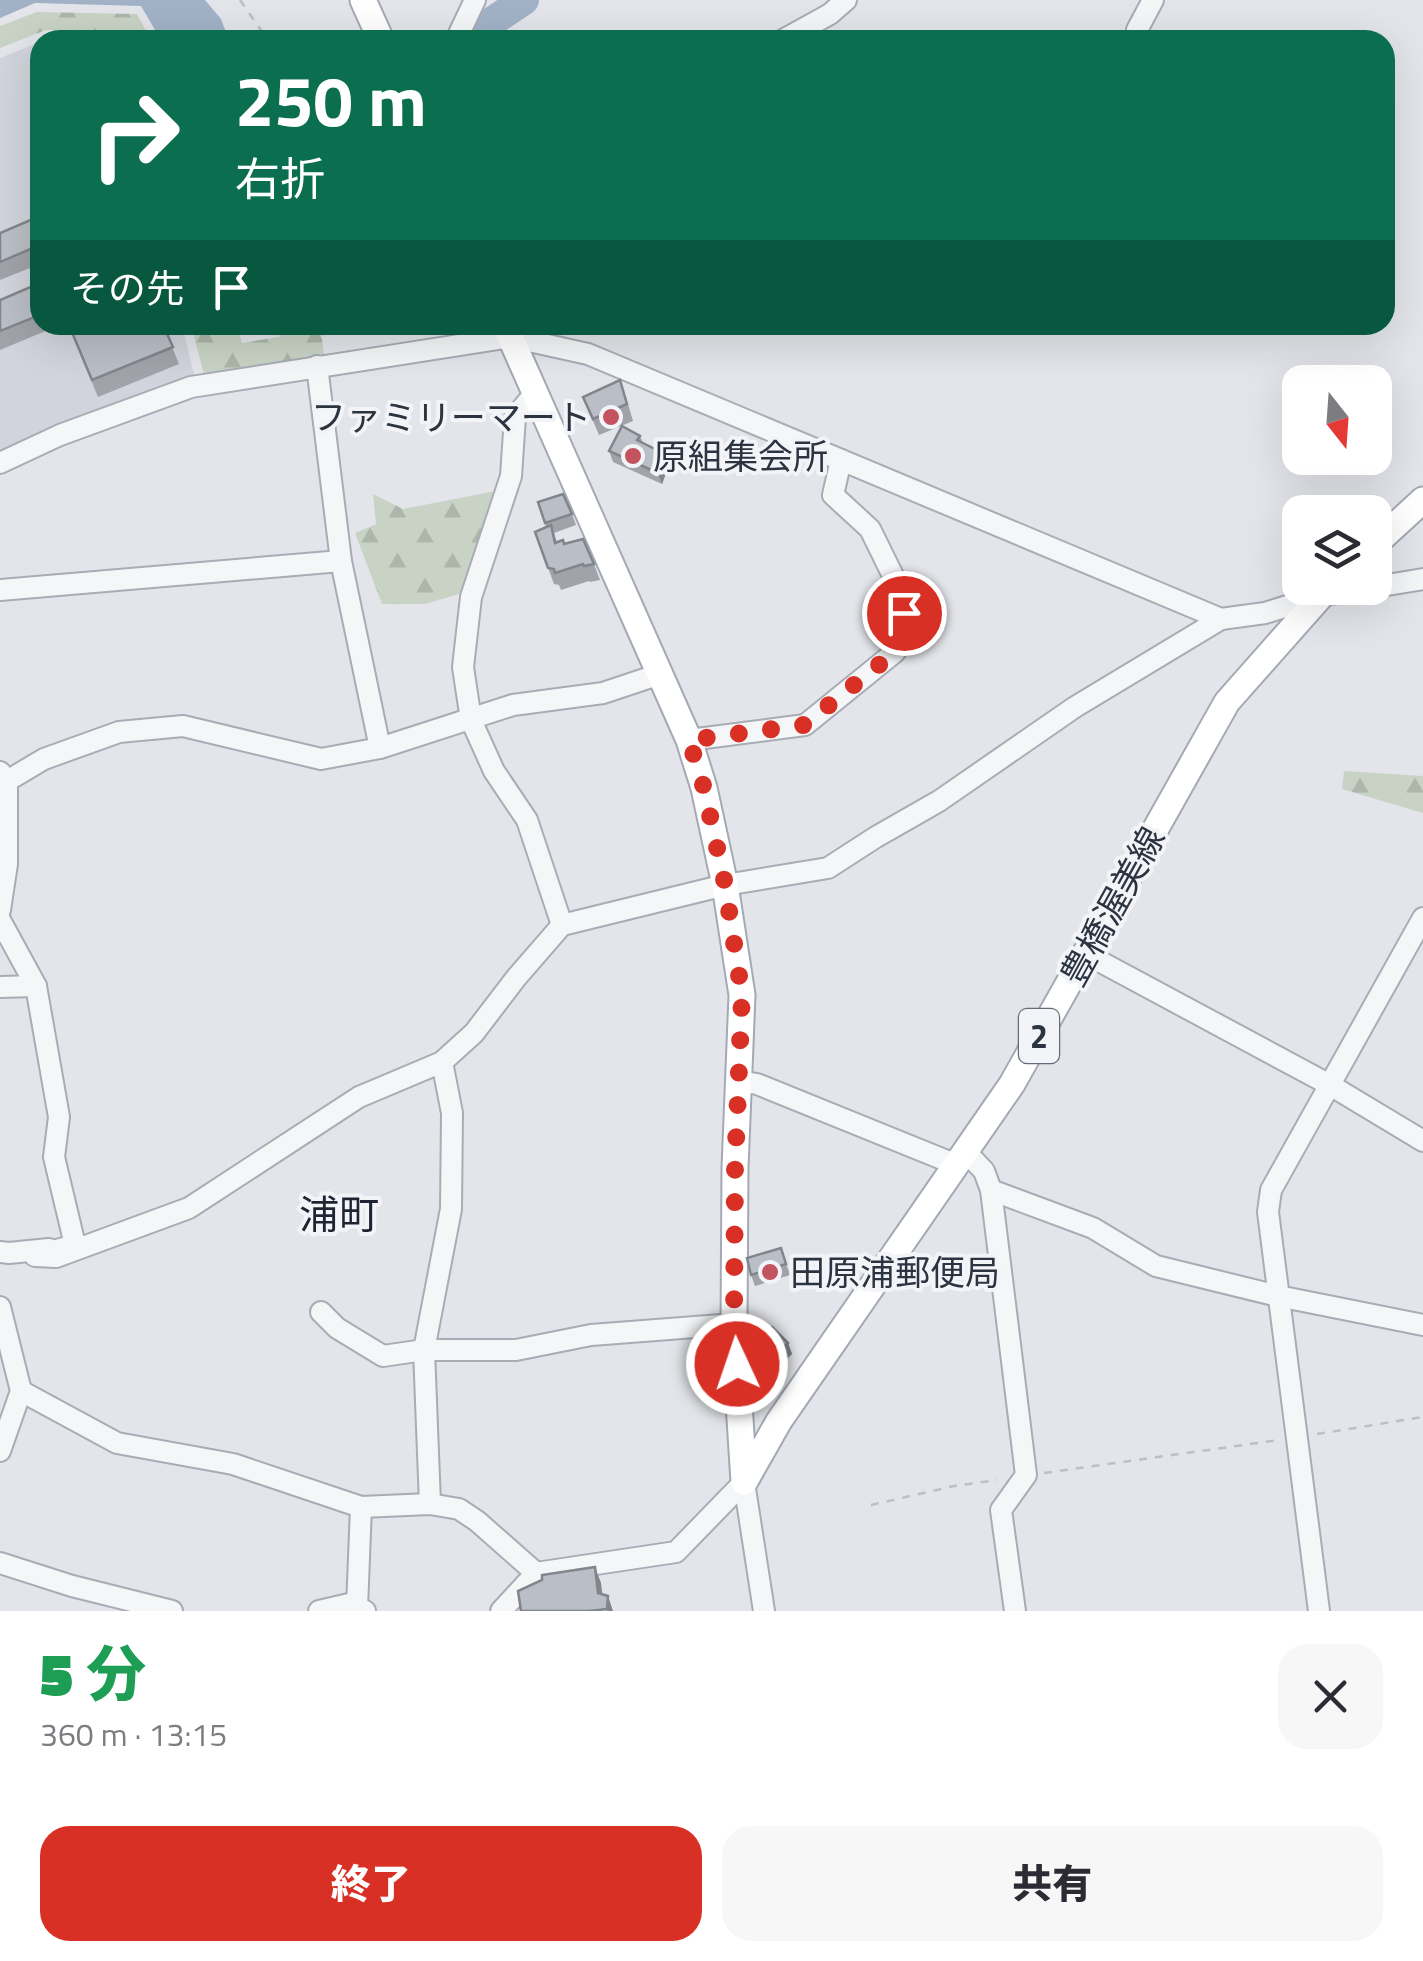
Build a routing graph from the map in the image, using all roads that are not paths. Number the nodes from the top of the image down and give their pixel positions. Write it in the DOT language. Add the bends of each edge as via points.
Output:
graph roads {
  1 [pos="362,0"];
  2 [pos="475,0"];
  3 [pos="846,0"];
  4 [pos="1153,0"];
  5 [pos="376,30"];
  6 [pos="461,30"];
  7 [pos="801,30"];
  8 [pos="1138,30"];
  9 [pos="486,335"];
  10 [pos="510,335"];
  11 [pos="522,335"];
  12 [pos="317,366"];
  13 [pos="534,393"];
  14 [pos="841,460"];
  15 [pos="0,463"];
  16 [pos="1423,500"];
  17 [pos="1392,528"];
  18 [pos="341,562"];
  19 [pos="1423,579"];
  20 [pos="1392,584"];
  21 [pos="0,590"];
  22 [pos="1287,605"];
  23 [pos="1312,605"];
  24 [pos="1221,619"];
  25 [pos="660,674"];
  26 [pos="471,720"];
  27 [pos="689,740"];
  28 [pos="380,748"];
  29 [pos="4,776"];
  30 [pos="725,884"];
  31 [pos="0,910"];
  32 [pos="1423,918"];
  33 [pos="0,920"];
  34 [pos="562,925"];
  35 [pos="1086,954"];
  36 [pos="36,986"];
  37 [pos="0,987"];
  38 [pos="442,1062"];
  39 [pos="738,1081"];
  40 [pos="1330,1086"];
  41 [pos="1423,1140"];
  42 [pos="962,1159"];
  43 [pos="991,1190"];
  44 [pos="75,1245"];
  45 [pos="0,1252"];
  46 [pos="1278,1296"];
  47 [pos="0,1306"];
  48 [pos="321,1312"];
  49 [pos="734,1324"];
  50 [pos="1423,1325"];
  51 [pos="424,1350"];
  52 [pos="21,1391"];
  53 [pos="0,1451"];
  54 [pos="744,1482"];
  55 [pos="430,1504"];
  56 [pos="360,1507"];
  57 [pos="0,1563"];
  58 [pos="536,1573"];
  59 [pos="361,1610"];
  60 [pos="172,1611"];
  61 [pos="319,1611"];
  62 [pos="501,1611"];
  63 [pos="764,1611"];
  64 [pos="1015,1611"];
  65 [pos="1320,1611"];
  1 -- 5 [label="main road"];
  2 -- 6 [label="street"];
  3 -- 7 [label="street"];
  4 -- 8 [label="street"];
  9 -- 12 [label="street"];
  10 -- 13 [label="main road"];
  11 -- 14 [label="street" via="588,354"];
  12 -- 15 [label="street" via="191,387"];
  12 -- 18 [label="street"];
  13 -- 25 [label="main road"];
  13 -- 26 [label="street" via="515,417 511,476 471,596 463,667"];
  14 -- 24 [label="street"];
  14 -- 27 [label="street" via="833,495 870,529 899,588 904,613 895,652 804,725"];
  16 -- 17 [label="main road"];
  18 -- 21 [label="street"];
  18 -- 28 [label="street"];
  19 -- 20 [label="street"];
  22 -- 24 [label="street"];
  23 -- 35 [label="main road, 豊橋渥美線 / 2" via="1228,702"];
  24 -- 30 [label="street" via="828,868"];
  25 -- 26 [label="street"];
  25 -- 27 [label="main road"];
  26 -- 28 [label="street"];
  26 -- 34 [label="street" via="527,820"];
  27 -- 30 [label="main road"];
  28 -- 29 [label="street" via="321,759 184,726 118,732"];
  29 -- 31 [label="street" via="7,864"];
  30 -- 34 [label="street"];
  30 -- 39 [label="main road" via="742,995"];
  32 -- 40 [label="street"];
  33 -- 36 [label="street"];
  34 -- 38 [label="street"];
  35 -- 40 [label="street"];
  35 -- 42 [label="main road, 豊橋渥美線 / 2"];
  36 -- 37 [label="street"];
  36 -- 44 [label="street" via="59,1117 54,1158"];
  38 -- 44 [label="street" via="360,1097 189,1208 56,1257 35,1256"];
  38 -- 51 [label="street" via="452,1112 452,1209"];
  39 -- 42 [label="street"];
  39 -- 49 [label="main road"];
  40 -- 41 [label="street"];
  40 -- 46 [label="street" via="1271,1190"];
  42 -- 43 [label="street" via="984,1171"];
  42 -- 54 [label="main road, 豊橋渥美線 / 2" via="779,1421"];
  43 -- 46 [label="street" via="1093,1228 1156,1266"];
  43 -- 64 [label="street" via="1026,1475 1001,1510"];
  44 -- 45 [label="street"];
  46 -- 50 [label="street"];
  46 -- 65 [label="street"];
  47 -- 52 [label="street"];
  48 -- 51 [label="street" via="383,1356"];
  49 -- 51 [label="street" via="591,1335 516,1350"];
  49 -- 54 [label="main road"];
  51 -- 55 [label="street"];
  52 -- 53 [label="street"];
  52 -- 56 [label="street" via="116,1443 233,1464"];
  54 -- 58 [label="street" via="676,1552"];
  54 -- 63 [label="street"];
  55 -- 56 [label="street"];
  55 -- 58 [label="street" via="459,1509"];
  56 -- 59 [label="street"];
  57 -- 60 [label="street"];
  58 -- 62 [label="street"];
  59 -- 61 [label="street" via="348,1604"];
}
